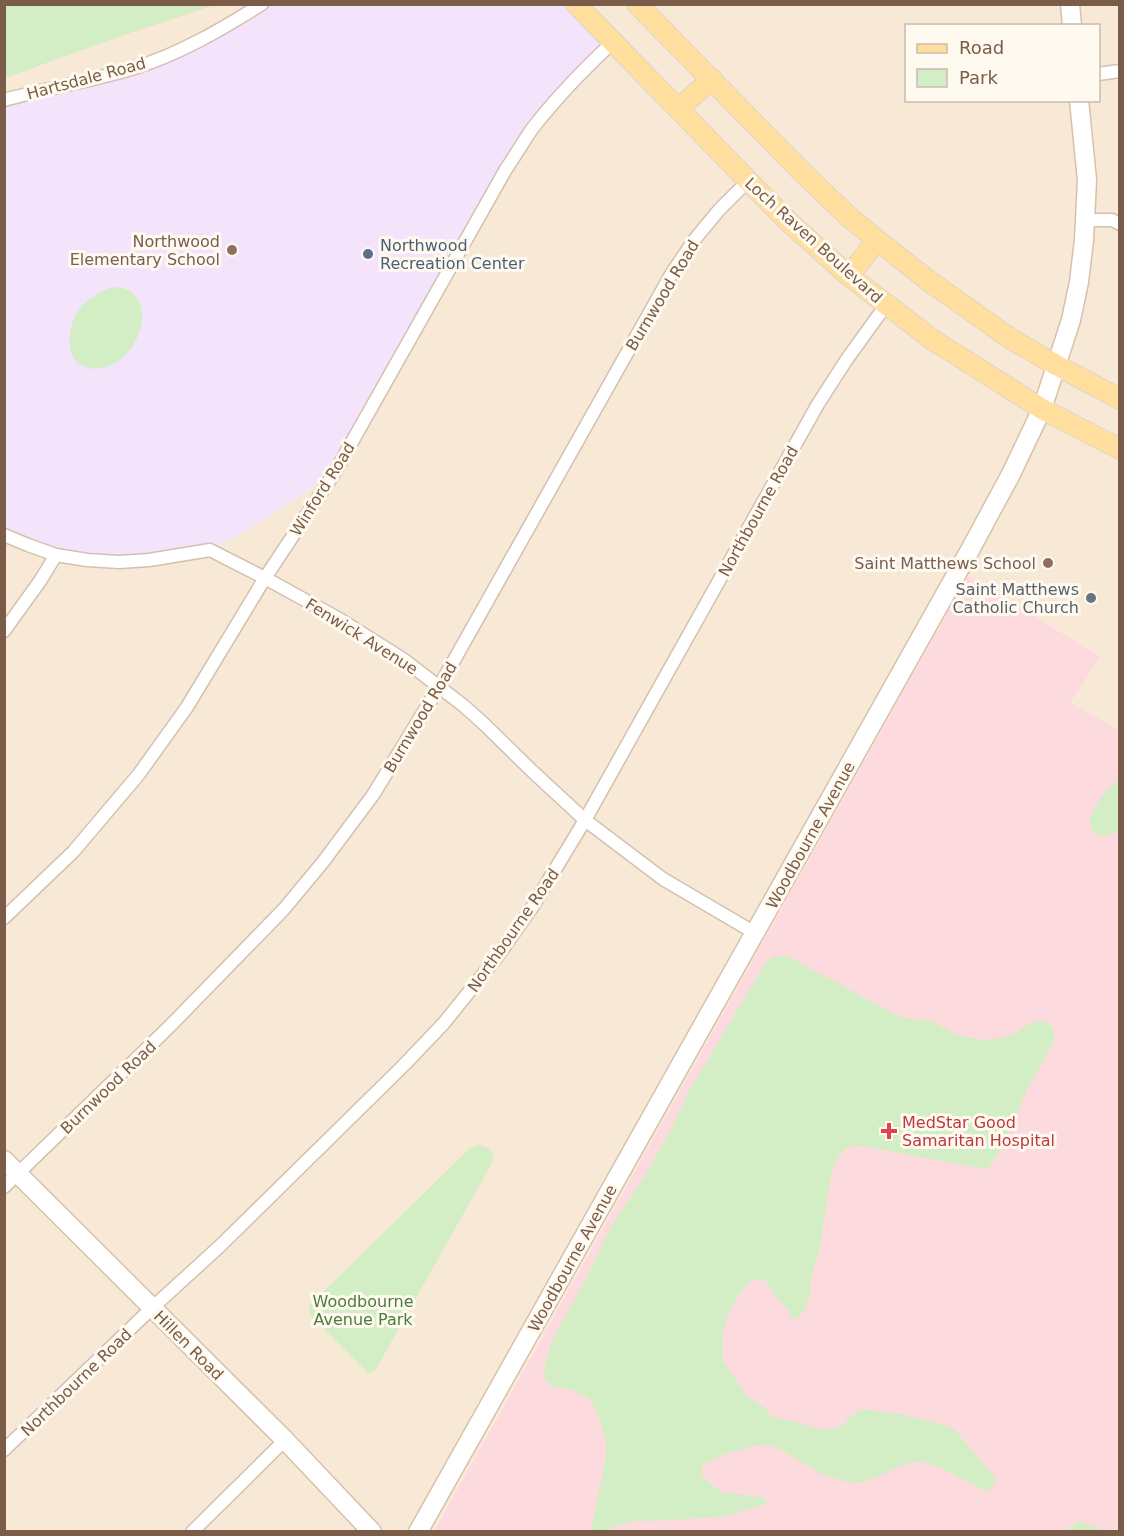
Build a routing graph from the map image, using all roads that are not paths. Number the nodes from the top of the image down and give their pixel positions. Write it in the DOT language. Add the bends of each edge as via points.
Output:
graph roads {
  1 [pos="262,4"];
  2 [pos="576,4"];
  3 [pos="638,4"];
  4 [pos="1070,4"];
  5 [pos="1071,24"];
  6 [pos="613,42"];
  7 [pos="1119,71"];
  8 [pos="1100,74"];
  9 [pos="712,79"];
  10 [pos="4,100"];
  11 [pos="1079,102"];
  12 [pos="678,109"];
  13 [pos="748,181"];
  14 [pos="1085,220"];
  15 [pos="1119,224"];
  16 [pos="877,240"];
  17 [pos="849,276"];
  18 [pos="886,305"];
  19 [pos="1056,365"];
  20 [pos="1119,399"];
  21 [pos="1042,409"];
  22 [pos="1119,449"];
  23 [pos="4,535"];
  24 [pos="56,555"];
  25 [pos="265,578"];
  26 [pos="4,631"];
  27 [pos="439,687"];
  28 [pos="585,820"];
  29 [pos="4,918"];
  30 [pos="755,933"];
  31 [pos="4,1160"];
  32 [pos="18,1174"];
  33 [pos="4,1187"];
  34 [pos="152,1308"];
  35 [pos="285,1440"];
  36 [pos="4,1450"];
  37 [pos="192,1532"];
  38 [pos="372,1532"];
  39 [pos="418,1532"];
  1 -- 10 [label="street, Hartsdale Road" via="195,43 138,67"];
  2 -- 6 [label="main road, Loch Raven Boulevard"];
  3 -- 9 [label="main road"];
  4 -- 5 [label="street"];
  6 -- 12 [label="main road, Loch Raven Boulevard"];
  6 -- 25 [label="street, Winford Road" via="558,98 506,169 335,472"];
  7 -- 8 [label="street"];
  9 -- 12 [label="main road"];
  9 -- 16 [label="main road" via="812,181"];
  11 -- 14 [label="street, Woodbourne Avenue" via="1087,180"];
  12 -- 13 [label="main road, Loch Raven Boulevard"];
  13 -- 17 [label="main road, Loch Raven Boulevard"];
  13 -- 27 [label="street, Burnwood Road" via="695,238 672,273"];
  14 -- 15 [label="street" via="1112,220"];
  14 -- 19 [label="street, Woodbourne Avenue" via="1075,301"];
  16 -- 17 [label="main road"];
  16 -- 19 [label="main road" via="975,314"];
  17 -- 18 [label="main road, Loch Raven Boulevard"];
  18 -- 21 [label="main road, Loch Raven Boulevard" via="933,340"];
  18 -- 28 [label="street, Northbourne Road" via="819,404"];
  19 -- 20 [label="main road"];
  19 -- 21 [label="street, Woodbourne Avenue"];
  21 -- 22 [label="main road, Loch Raven Boulevard"];
  21 -- 30 [label="street, Woodbourne Avenue" via="989,515"];
  23 -- 24 [label="street, Fenwick Avenue"];
  24 -- 25 [label="street, Fenwick Avenue" via="119,562 210,550"];
  24 -- 26 [label="street"];
  25 -- 27 [label="street, Fenwick Avenue" via="362,633"];
  25 -- 29 [label="street, Winford Road" via="187,707 140,774 74,852"];
  27 -- 28 [label="street, Fenwick Avenue"];
  27 -- 32 [label="street, Burnwood Road" via="373,795 284,909"];
  28 -- 30 [label="street, Fenwick Avenue" via="663,879"];
  28 -- 34 [label="street, Northbourne Road" via="533,906 444,1023 220,1246"];
  30 -- 39 [label="street, Woodbourne Avenue"];
  31 -- 32 [label="street, Hillen Road"];
  32 -- 33 [label="street, Burnwood Road"];
  32 -- 34 [label="street, Hillen Road"];
  34 -- 35 [label="street, Hillen Road"];
  34 -- 36 [label="street, Northbourne Road"];
  35 -- 37 [label="street"];
  35 -- 38 [label="street, Hillen Road"];
}
